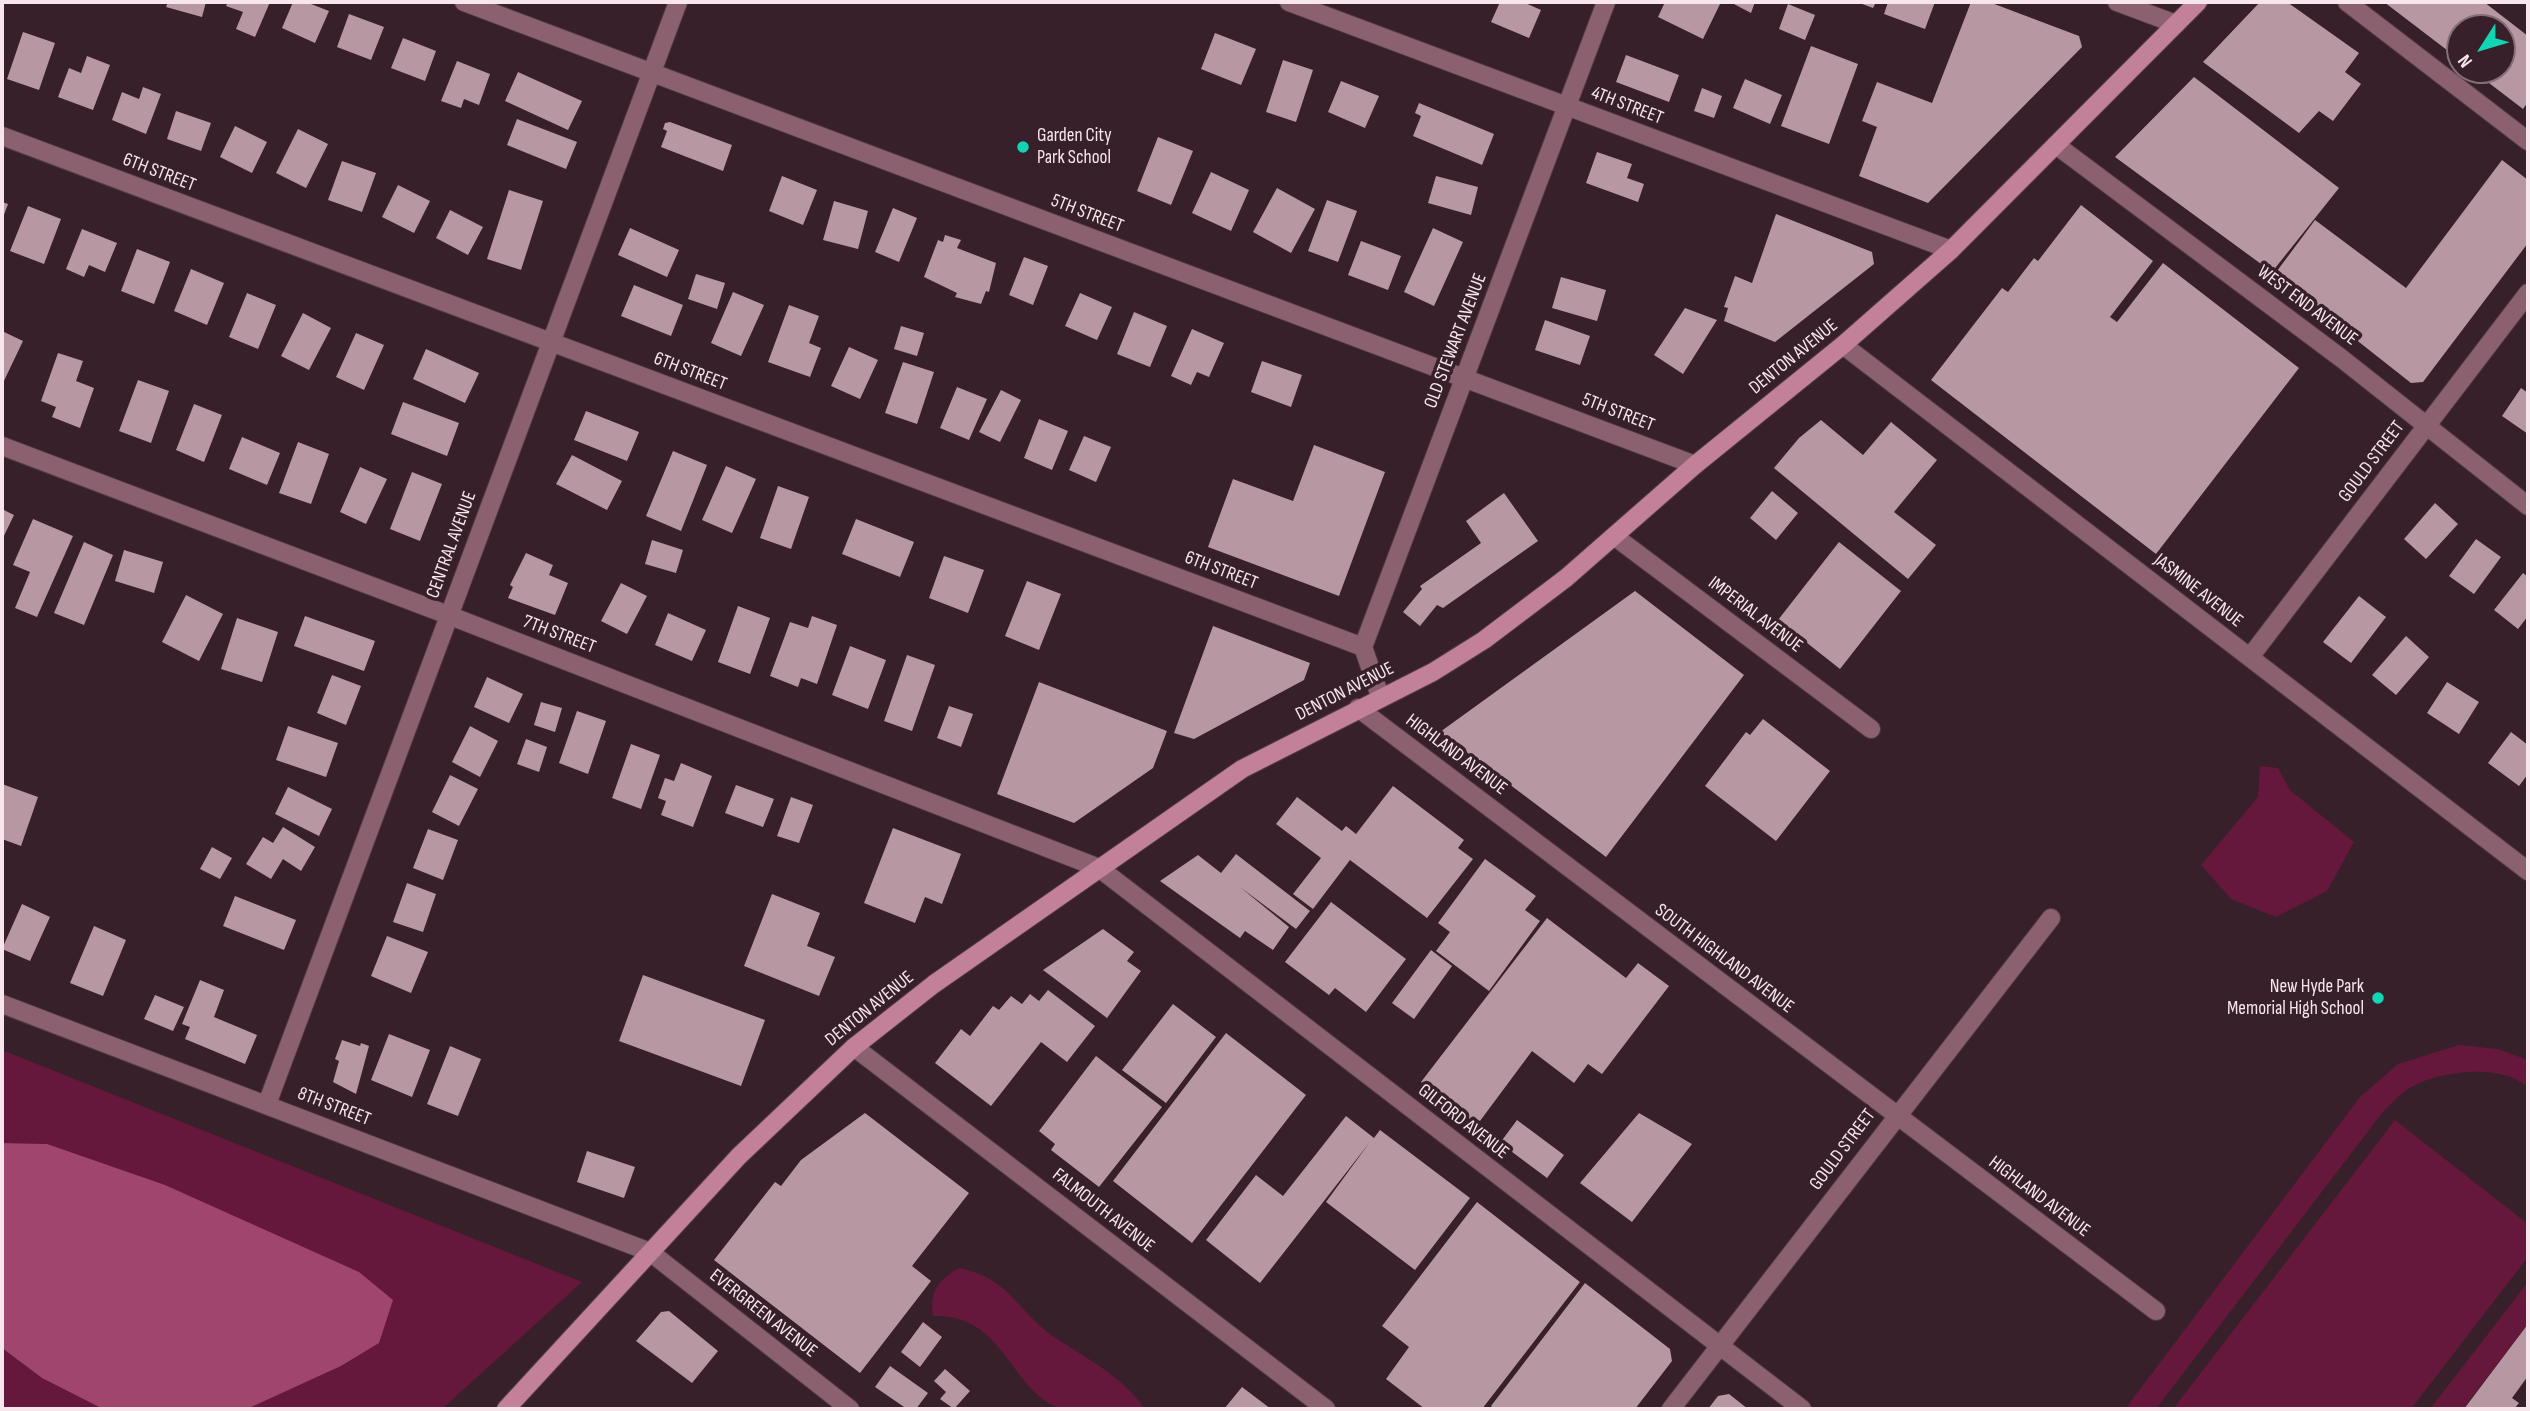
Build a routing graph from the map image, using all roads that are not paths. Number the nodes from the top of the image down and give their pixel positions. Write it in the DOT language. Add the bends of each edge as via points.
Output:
graph roads {
  1 [pos="464,2"];
  2 [pos="678,2"];
  3 [pos="1289,2"];
  4 [pos="1606,2"];
  5 [pos="2118,2"];
  6 [pos="2198,2"];
  7 [pos="2347,2"];
  8 [pos="2176,24"];
  9 [pos="651,72"];
  10 [pos="1567,106"];
  11 [pos="2,136"];
  12 [pos="2528,141"];
  13 [pos="2056,145"];
  14 [pos="1951,250"];
  15 [pos="2528,293"];
  16 [pos="550,342"];
  17 [pos="1843,345"];
  18 [pos="1464,378"];
  19 [pos="2426,427"];
  20 [pos="2,446"];
  21 [pos="1695,465"];
  22 [pos="2528,506"];
  23 [pos="1614,536"];
  24 [pos="448,615"];
  25 [pos="1363,647"];
  26 [pos="2250,657"];
  27 [pos="1380,696"];
  28 [pos="1359,708"];
  29 [pos="1871,729"];
  30 [pos="1527,836"];
  31 [pos="1099,868"];
  32 [pos="2528,871"];
  33 [pos="2051,918"];
  34 [pos="2,1004"];
  35 [pos="855,1047"];
  36 [pos="267,1104"];
  37 [pos="1896,1116"];
  38 [pos="650,1252"];
  39 [pos="2156,1311"];
  40 [pos="1720,1346"];
  41 [pos="506,1409"];
  42 [pos="850,1409"];
  43 [pos="1326,1409"];
  44 [pos="1671,1409"];
  45 [pos="1802,1409"];
  1 -- 9 [label="street, 5TH STREET"];
  2 -- 9 [label="street, CENTRAL AVENUE"];
  3 -- 10 [label="street, 4TH STREET"];
  4 -- 10 [label="street, OLD STEWART AVENUE"];
  5 -- 8 [label="street"];
  6 -- 8 [label="main road, DENTON AVENUE"];
  7 -- 12 [label="street"];
  8 -- 13 [label="main road, DENTON AVENUE"];
  9 -- 16 [label="street, CENTRAL AVENUE"];
  9 -- 18 [label="street, 5TH STREET"];
  10 -- 14 [label="street, 4TH STREET"];
  10 -- 18 [label="street, OLD STEWART AVENUE"];
  11 -- 16 [label="street, 6TH STREET"];
  13 -- 14 [label="main road, DENTON AVENUE"];
  13 -- 19 [label="street, WEST END AVENUE"];
  14 -- 17 [label="main road, DENTON AVENUE"];
  15 -- 19 [label="street, GOULD STREET"];
  16 -- 24 [label="street, CENTRAL AVENUE"];
  16 -- 25 [label="street, 6TH STREET"];
  17 -- 21 [label="main road, DENTON AVENUE"];
  17 -- 26 [label="street, JASMINE AVENUE"];
  18 -- 21 [label="street, 5TH STREET"];
  18 -- 25 [label="street, OLD STEWART AVENUE"];
  19 -- 22 [label="street, WEST END AVENUE"];
  19 -- 26 [label="street, GOULD STREET"];
  20 -- 24 [label="street, 7TH STREET"];
  21 -- 23 [label="main road, DENTON AVENUE"];
  23 -- 27 [label="main road, DENTON AVENUE" via="1484,639 1433,672"];
  23 -- 29 [label="street, IMPERIAL AVENUE"];
  24 -- 31 [label="street, 7TH STREET"];
  24 -- 36 [label="street, CENTRAL AVENUE"];
  25 -- 27 [label="street"];
  26 -- 32 [label="street, JASMINE AVENUE"];
  27 -- 28 [label="main road, DENTON AVENUE"];
  28 -- 30 [label="street, HIGHLAND AVENUE"];
  28 -- 31 [label="main road, DENTON AVENUE" via="1242,769"];
  30 -- 37 [label="street, SOUTH HIGHLAND AVENUE"];
  31 -- 35 [label="main road, DENTON AVENUE" via="934,984"];
  31 -- 40 [label="street, GILFORD AVENUE"];
  33 -- 37 [label="street, GOULD STREET"];
  34 -- 36 [label="street, 8TH STREET"];
  35 -- 38 [label="main road, DENTON AVENUE" via="738,1156"];
  35 -- 43 [label="street, FALMOUTH AVENUE"];
  36 -- 38 [label="street, 8TH STREET"];
  37 -- 39 [label="street, HIGHLAND AVENUE"];
  37 -- 40 [label="street, GOULD STREET"];
  38 -- 41 [label="main road, DENTON AVENUE"];
  38 -- 42 [label="street, EVERGREEN AVENUE"];
  40 -- 44 [label="street, GOULD STREET"];
  40 -- 45 [label="street, GILFORD AVENUE"];
}
